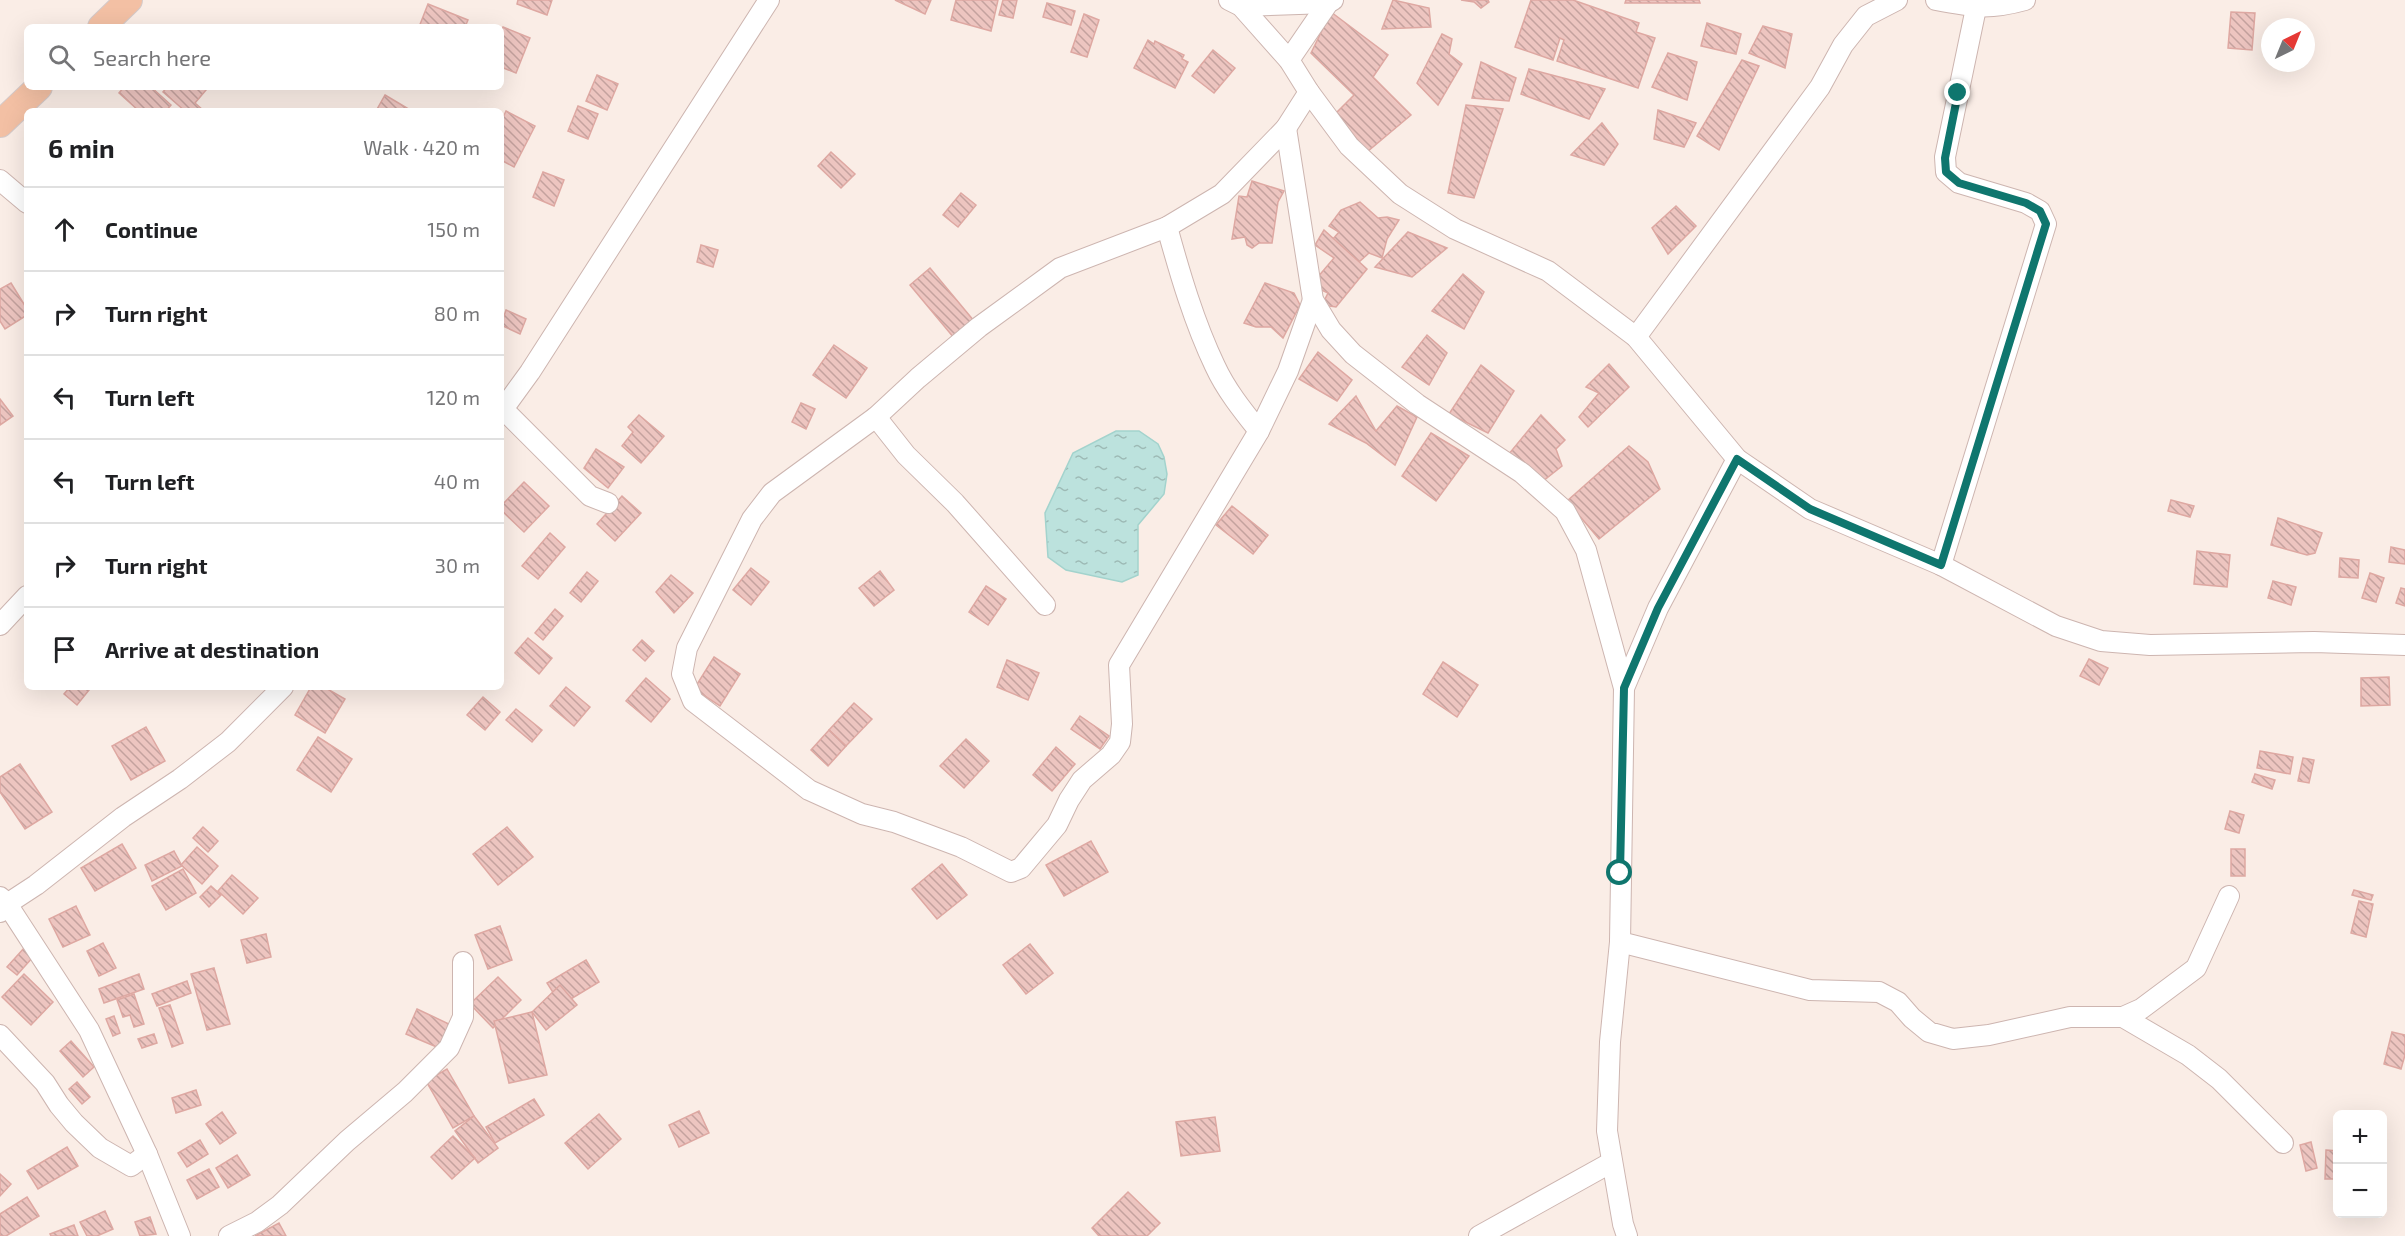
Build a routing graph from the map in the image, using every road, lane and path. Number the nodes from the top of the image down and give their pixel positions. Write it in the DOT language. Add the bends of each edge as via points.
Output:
graph roads {
  1 [pos="129,0"];
  2 [pos="769,0"];
  3 [pos="1897,0"];
  4 [pos="1936,0"];
  5 [pos="2025,0"];
  6 [pos="1330,2"];
  7 [pos="1235,3"];
  8 [pos="1976,8"];
  9 [pos="104,24"];
  10 [pos="1289,60"];
  11 [pos="36,90"];
  12 [pos="1309,92"];
  13 [pos="0,124"];
  14 [pos="1286,128"];
  15 [pos="0,180"];
  16 [pos="24,200"];
  17 [pos="1167,227"];
  18 [pos="1313,300"];
  19 [pos="1636,337"];
  20 [pos="504,406"];
  21 [pos="504,411"];
  22 [pos="876,417"];
  23 [pos="1259,431"];
  24 [pos="1737,459"];
  25 [pos="608,503"];
  26 [pos="1941,565"];
  27 [pos="24,599"];
  28 [pos="1045,605"];
  29 [pos="0,626"];
  30 [pos="2405,645"];
  31 [pos="1624,688"];
  32 [pos="281,690"];
  33 [pos="2229,896"];
  34 [pos="2,905"];
  35 [pos="1620,942"];
  36 [pos="463,962"];
  37 [pos="2123,1017"];
  38 [pos="0,1035"];
  39 [pos="2283,1143"];
  40 [pos="147,1154"];
  41 [pos="1612,1162"];
  42 [pos="180,1236"];
  43 [pos="229,1236"];
  44 [pos="1479,1236"];
  45 [pos="1627,1236"];
  1 -- 9 [label="main road"];
  2 -- 20 [label="street" via="531,372"];
  3 -- 19 [label="street" via="1866,16 1843,45 1820,87"];
  4 -- 8 [label="street"];
  5 -- 8 [label="street"];
  6 -- 7 [label="street"];
  6 -- 10 [label="street"];
  7 -- 10 [label="street"];
  8 -- 26 [label="street" via="1945,158 1946,172 1959,183 2026,203 2040,211 2046,224"];
  10 -- 12 [label="street"];
  11 -- 13 [label="main road"];
  12 -- 14 [label="street"];
  12 -- 19 [label="street" via="1349,146 1400,194 1455,230 1548,271"];
  14 -- 17 [label="street" via="1221,194"];
  14 -- 18 [label="street"];
  15 -- 16 [label="street"];
  17 -- 22 [label="street" via="1060,268 979,327"];
  17 -- 23 [label="street" via="1179,273 1215,368"];
  18 -- 23 [label="street" via="1288,371"];
  18 -- 31 [label="street" via="1331,330 1353,354 1417,404 1522,473 1565,511 1586,550"];
  19 -- 24 [label="street"];
  21 -- 25 [label="street" via="590,496"];
  22 -- 23 [label="street" via="772,493 752,519 687,648 682,674 693,702 809,790 862,814 962,847 1011,872 1021,868 1057,825 1082,780 1120,742 1119,664"];
  22 -- 28 [label="street" via="906,455 955,503"];
  24 -- 26 [label="street" via="1810,509"];
  24 -- 31 [label="street" via="1658,608"];
  26 -- 30 [label="street" via="2056,626 2101,641 2150,645"];
  27 -- 29 [label="street"];
  31 -- 35 [label="street"];
  32 -- 34 [label="street" via="228,742 180,779 123,817 36,885"];
  33 -- 37 [label="street" via="2196,968 2141,1010"];
  34 -- 40 [label="street" via="89,1030"];
  35 -- 37 [label="street" via="1810,990 1879,992 1898,1002 1929,1032 1953,1039 2070,1017"];
  35 -- 41 [label="street" via="1609,1053 1607,1131"];
  36 -- 43 [label="street" via="464,1017 449,1048 280,1205"];
  37 -- 39 [label="street" via="2188,1055 2219,1079"];
  38 -- 40 [label="street" via="100,1148 130,1166"];
  40 -- 42 [label="street"];
  41 -- 44 [label="street"];
  41 -- 45 [label="street"];
}
